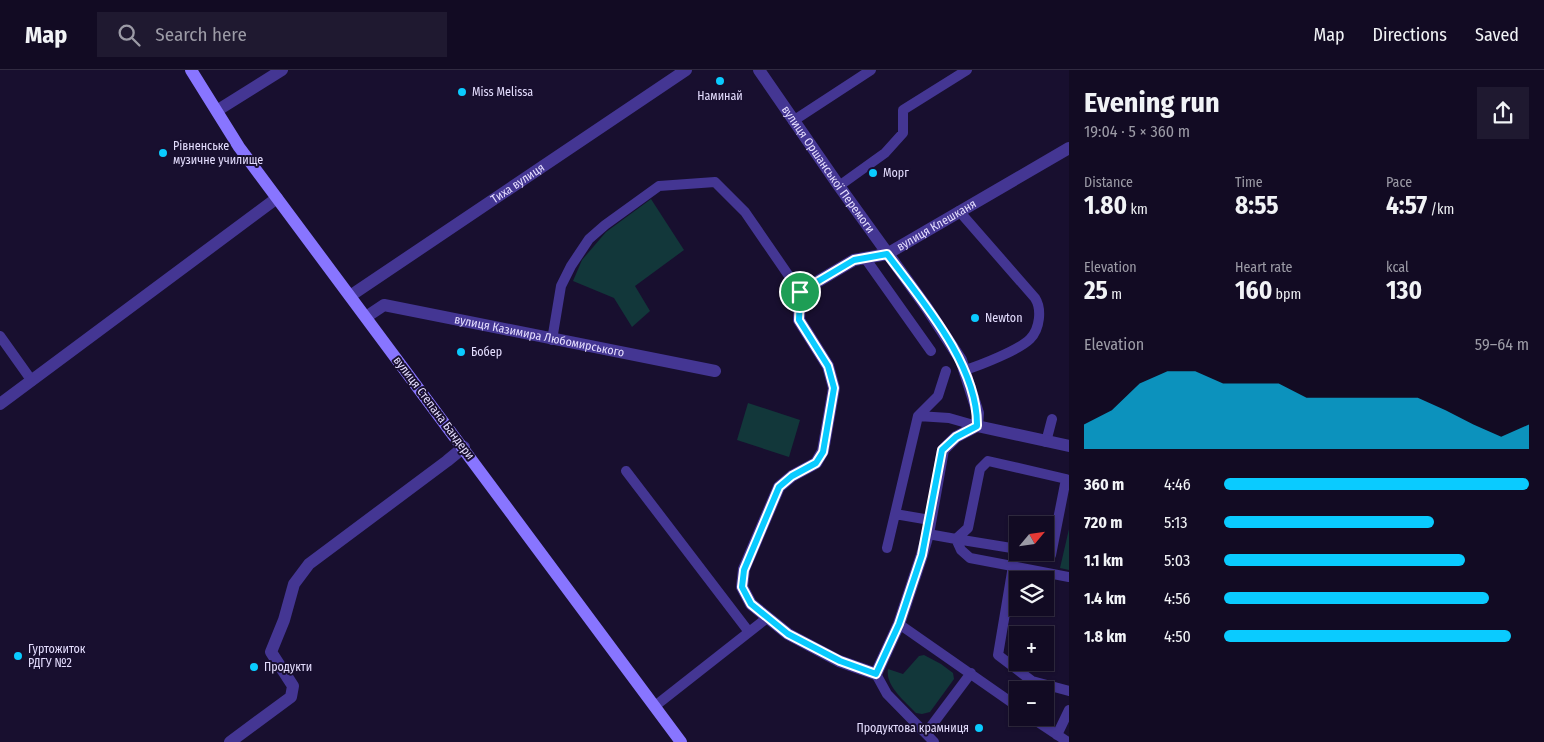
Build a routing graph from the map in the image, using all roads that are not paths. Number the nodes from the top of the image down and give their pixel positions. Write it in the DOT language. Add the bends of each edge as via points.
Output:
graph roads {
  1 [pos="191,70"];
  2 [pos="282,70"];
  3 [pos="686,70"];
  4 [pos="759,70"];
  5 [pos="870,70"];
  6 [pos="967,70"];
  7 [pos="218,110"];
  8 [pos="793,121"];
  9 [pos="1069,148"];
  10 [pos="839,186"];
  11 [pos="277,198"];
  12 [pos="959,212"];
  13 [pos="887,254"];
  14 [pos="865,258"];
  15 [pos="800,292"];
  16 [pos="350,296"];
  17 [pos="366,317"];
  18 [pos="0,336"];
  19 [pos="552,340"];
  20 [pos="931,351"];
  21 [pos="965,370"];
  22 [pos="714,371"];
  23 [pos="946,371"];
  24 [pos="32,381"];
  25 [pos="0,404"];
  26 [pos="918,416"];
  27 [pos="1052,419"];
  28 [pos="977,426"];
  29 [pos="1046,442"];
  30 [pos="1069,446"];
  31 [pos="464,448"];
  32 [pos="626,471"];
  33 [pos="895,514"];
  34 [pos="930,520"];
  35 [pos="928,534"];
  36 [pos="956,539"];
  37 [pos="1054,540"];
  38 [pos="887,548"];
  39 [pos="1009,548"];
  40 [pos="1013,566"];
  41 [pos="1069,577"];
  42 [pos="767,618"];
  43 [pos="899,624"];
  44 [pos="749,632"];
  45 [pos="971,673"];
  46 [pos="876,674"];
  47 [pos="1069,691"];
  48 [pos="1009,700"];
  49 [pos="655,706"];
  50 [pos="1069,710"];
  51 [pos="1044,726"];
  52 [pos="926,733"];
  53 [pos="1057,735"];
  54 [pos="230,742"];
  55 [pos="682,742"];
  56 [pos="934,742"];
  57 [pos="1068,742"];
  1 -- 7 [label="main road, вулиця Степана Бандери"];
  2 -- 7 [label="street"];
  3 -- 16 [label="street, Тиха вулиця"];
  4 -- 8 [label="street, вулиця Оршанської Перемоги"];
  5 -- 8 [label="lane"];
  6 -- 10 [label="lane" via="903,110 903,133 885,153"];
  7 -- 11 [label="main road, вулиця Степана Бандери" via="239,147"];
  8 -- 10 [label="street, вулиця Оршанської Перемоги"];
  9 -- 12 [label="street, вулиця Клешканя"];
  10 -- 13 [label="street, вулиця Оршанської Перемоги"];
  11 -- 16 [label="main road, вулиця Степана Бандери"];
  11 -- 24 [label="street"];
  12 -- 13 [label="street, вулиця Клешканя"];
  12 -- 21 [label="lane" via="1035,298 1039,308 1035,333 1027,341 984,364"];
  13 -- 14 [label="street, вулиця Клешканя"];
  13 -- 21 [label="street, вулиця Оршанської Перемоги" via="927,308"];
  14 -- 15 [label="street, вулиця Клешканя" via="854,260"];
  14 -- 20 [label="lane"];
  15 -- 19 [label="lane" via="745,212 715,182 659,186 589,239 561,286"];
  15 -- 42 [label="street" via="799,320 828,366 834,388 823,452 816,463 779,487 744,570 742,587 751,604"];
  16 -- 17 [label="main road, вулиця Степана Бандери"];
  17 -- 19 [label="street, вулиця Казимира Любомирського" via="384,305"];
  17 -- 31 [label="main road, вулиця Степана Бандери"];
  18 -- 24 [label="lane"];
  19 -- 22 [label="street, вулиця Казимира Любомирського"];
  21 -- 28 [label="street, вулиця Оршанської Перемоги" via="978,412"];
  23 -- 26 [label="lane" via="938,396"];
  24 -- 25 [label="street"];
  26 -- 28 [label="lane" via="948,418"];
  26 -- 33 [label="lane"];
  27 -- 29 [label="lane"];
  28 -- 29 [label="street"];
  28 -- 34 [label="street" via="956,437 942,450"];
  29 -- 30 [label="street"];
  31 -- 49 [label="main road, вулиця Степана Бандери"];
  31 -- 54 [label="street" via="309,564 294,584 271,652 292,686 291,697"];
  32 -- 44 [label="lane"];
  33 -- 34 [label="lane"];
  33 -- 38 [label="lane"];
  34 -- 35 [label="street"];
  35 -- 36 [label="lane"];
  35 -- 43 [label="street"];
  36 -- 37 [label="lane" via="968,528 980,469 988,462 1066,479"];
  36 -- 39 [label="lane"];
  36 -- 40 [label="lane" via="970,558"];
  40 -- 41 [label="lane"];
  40 -- 47 [label="lane" via="998,655 1032,681"];
  42 -- 44 [label="lane"];
  42 -- 46 [label="street" via="814,648"];
  43 -- 45 [label="lane"];
  43 -- 46 [label="street"];
  44 -- 49 [label="lane"];
  45 -- 48 [label="lane"];
  45 -- 52 [label="lane"];
  46 -- 52 [label="lane" via="887,694"];
  49 -- 55 [label="main road, вулиця Степана Бандери"];
  50 -- 53 [label="lane"];
  51 -- 53 [label="lane"];
  52 -- 56 [label="lane"];
  53 -- 57 [label="lane"];
}
